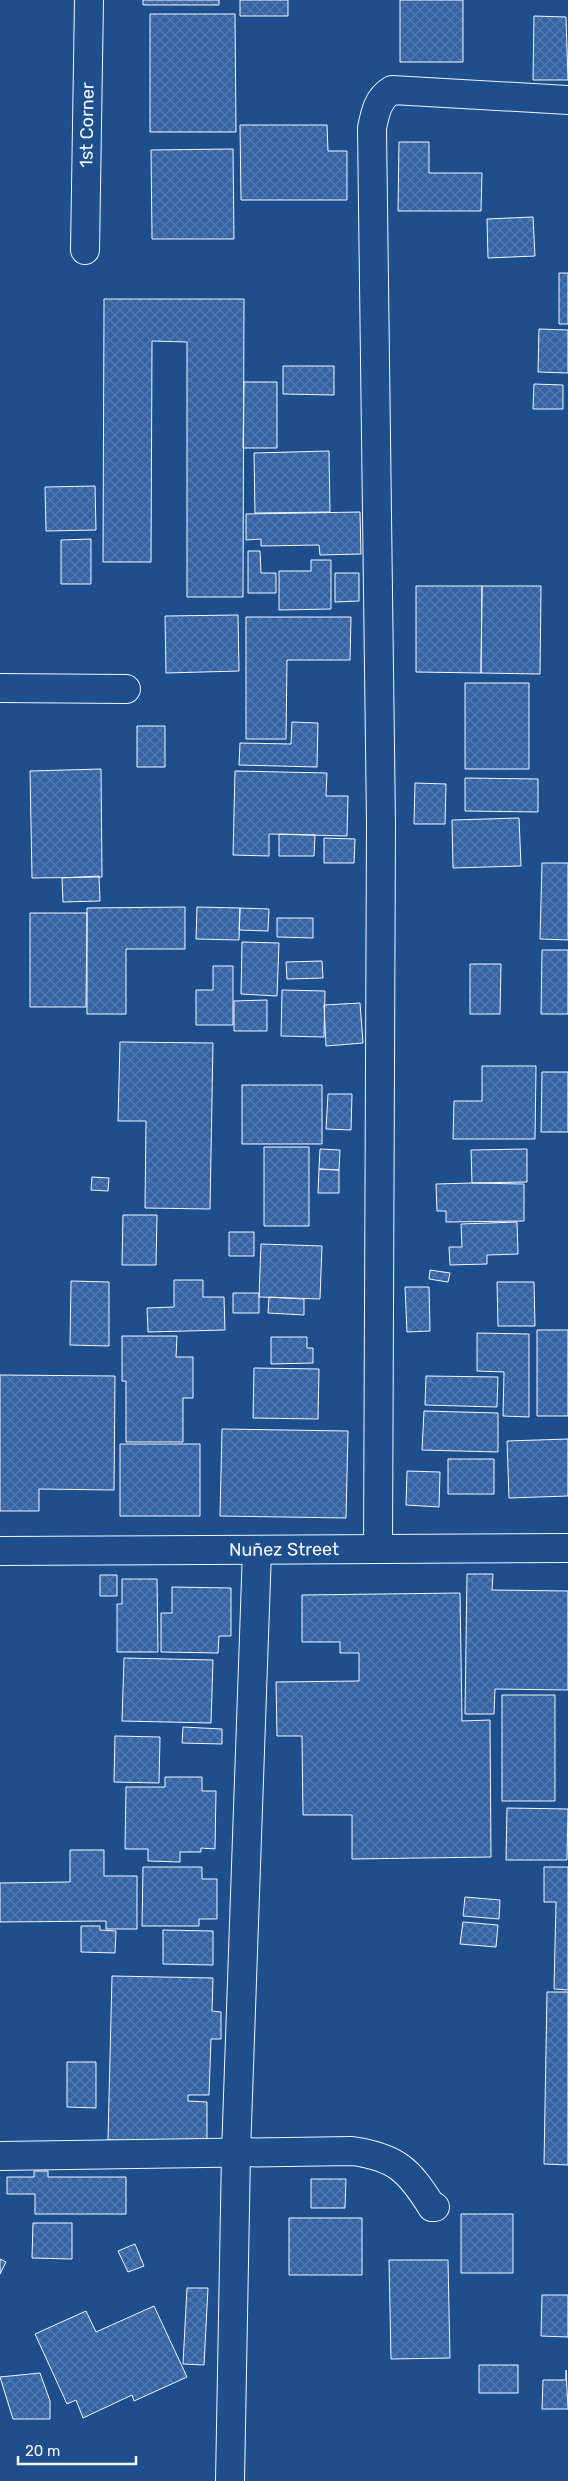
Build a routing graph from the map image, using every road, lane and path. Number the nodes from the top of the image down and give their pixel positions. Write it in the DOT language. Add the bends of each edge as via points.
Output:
graph roads {
  1 [pos="89,0"];
  2 [pos="568,100"];
  3 [pos="85,250"];
  4 [pos="0,688"];
  5 [pos="126,689"];
  6 [pos="568,1548"];
  7 [pos="378,1549"];
  8 [pos="257,1550"];
  9 [pos="0,1551"];
  10 [pos="236,2153"];
  11 [pos="0,2156"];
  12 [pos="435,2206"];
  13 [pos="230,2481"];
  1 -- 3 [label="street, 1st Corner"];
  2 -- 7 [label="street" via="392,90 377,106 372,128 381,824"];
  4 -- 5 [label="street"];
  6 -- 7 [label="street, Nuñez Street"];
  7 -- 8 [label="street, Nuñez Street"];
  8 -- 9 [label="street, Nuñez Street"];
  8 -- 10 [label="street"];
  10 -- 11 [label="street"];
  10 -- 12 [label="street" via="370,2153 402,2166"];
  10 -- 13 [label="street"];
}
